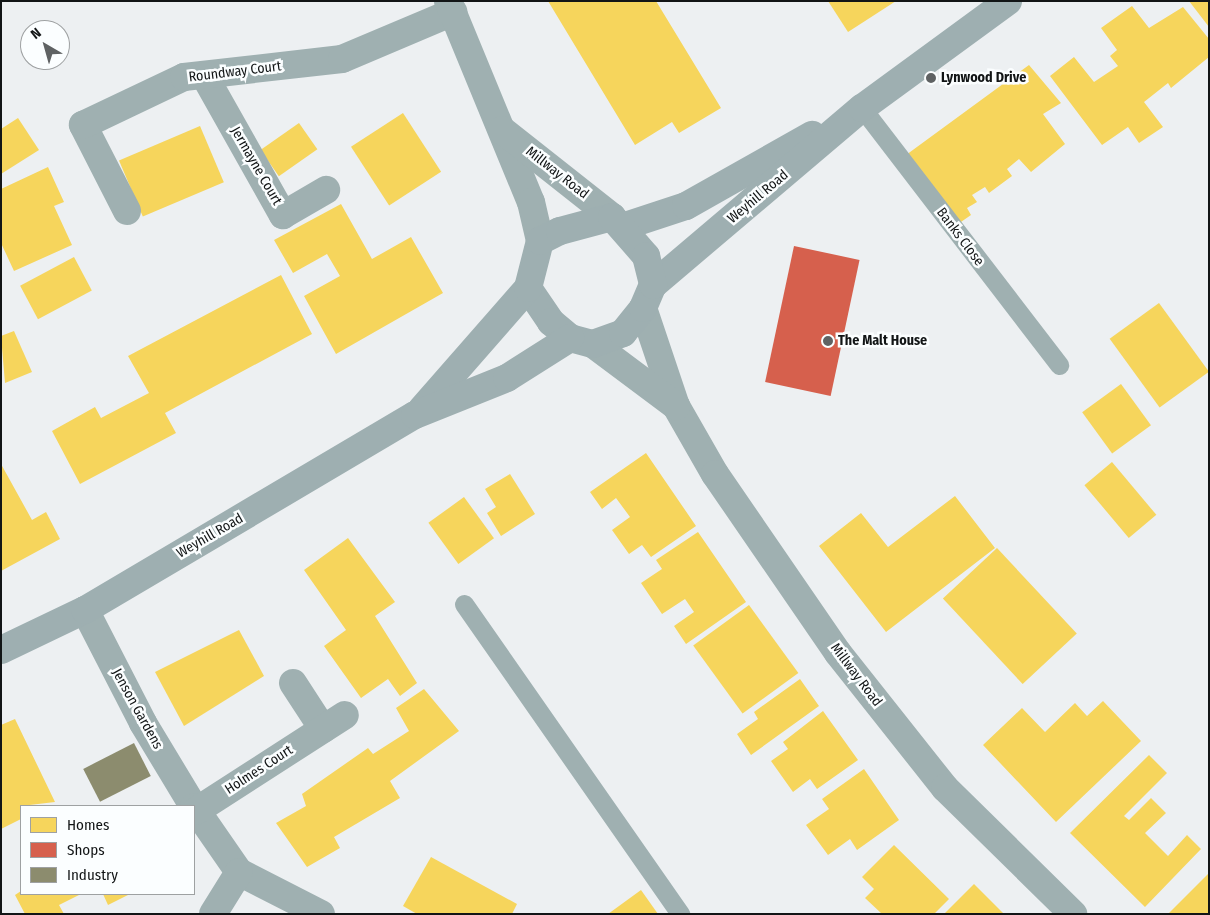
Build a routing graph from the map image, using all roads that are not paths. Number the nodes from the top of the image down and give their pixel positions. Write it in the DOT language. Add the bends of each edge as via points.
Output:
graph roads {
  1 [pos="1008,1"];
  2 [pos="451,7"];
  3 [pos="204,75"];
  4 [pos="862,108"];
  5 [pos="501,129"];
  6 [pos="326,190"];
  7 [pos="126,211"];
  8 [pos="619,222"];
  9 [pos="540,241"];
  10 [pos="528,288"];
  11 [pos="648,297"];
  12 [pos="582,341"];
  13 [pos="1058,365"];
  14 [pos="676,406"];
  15 [pos="415,415"];
  16 [pos="464,604"];
  17 [pos="85,610"];
  18 [pos="1,650"];
  19 [pos="294,683"];
  20 [pos="192,805"];
  21 [pos="195,807"];
  22 [pos="195,809"];
  23 [pos="240,872"];
  24 [pos="213,914"];
  25 [pos="321,914"];
  26 [pos="680,914"];
  27 [pos="1073,914"];
  1 -- 4 [label="main road, Weyhill Road"];
  2 -- 3 [label="street, Roundway Court" via="342,59"];
  2 -- 5 [label="street, Millway Road"];
  3 -- 6 [label="street, Jermayne Court" via="283,215"];
  3 -- 7 [label="street, Roundway Court" via="184,77 83,125"];
  4 -- 8 [label="main road, Weyhill Road" via="686,206"];
  4 -- 11 [label="main road, Weyhill Road"];
  4 -- 13 [label="lane, Banks Close"];
  5 -- 8 [label="street, Millway Road"];
  5 -- 9 [label="street, Millway Road" via="531,202"];
  8 -- 9 [label="main road, Weyhill Road" via="560,231"];
  8 -- 11 [label="main road" via="646,256"];
  9 -- 10 [label="main road, Weyhill Road"];
  10 -- 12 [label="main road" via="551,322"];
  10 -- 15 [label="main road, Weyhill Road"];
  11 -- 12 [label="main road, Weyhill Road" via="623,333"];
  11 -- 14 [label="street, Millway Road"];
  12 -- 14 [label="street, Millway Road"];
  12 -- 15 [label="main road, Weyhill Road" via="507,378"];
  14 -- 27 [label="street, Millway Road" via="715,474 838,653 944,788"];
  15 -- 17 [label="main road, Weyhill Road"];
  16 -- 26 [label="lane"];
  17 -- 18 [label="main road, Weyhill Road"];
  17 -- 20 [label="street, Jenson Gardens" via="143,723"];
  19 -- 21 [label="street, Holmes Court" via="334,722"];
  22 -- 23 [label="street, Jenson Gardens"];
  23 -- 24 [label="street"];
  23 -- 25 [label="street, Jenson Gardens"];
}
